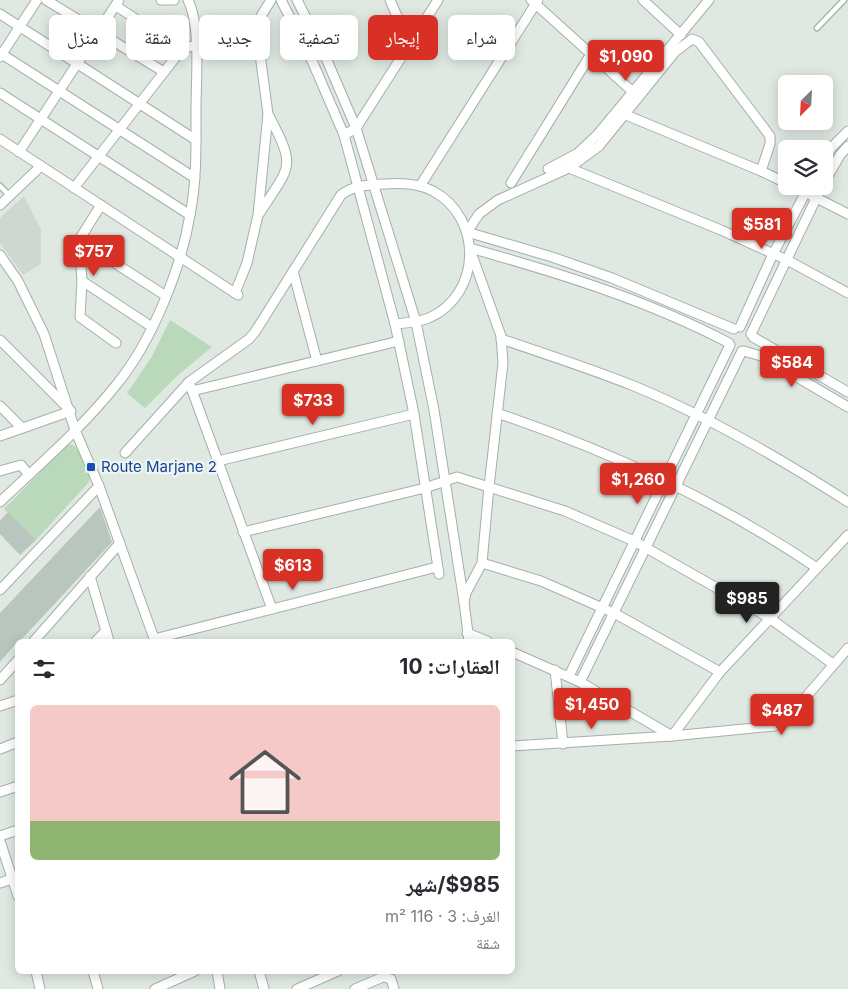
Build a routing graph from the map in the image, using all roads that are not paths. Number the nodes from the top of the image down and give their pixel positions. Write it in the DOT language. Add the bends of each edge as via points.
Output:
graph roads {
  1 [pos="37,0"];
  2 [pos="46,0"];
  3 [pos="161,0"];
  4 [pos="174,0"];
  5 [pos="188,0"];
  6 [pos="271,0"];
  7 [pos="281,0"];
  8 [pos="297,0"];
  9 [pos="390,0"];
  10 [pos="438,0"];
  11 [pos="642,0"];
  12 [pos="709,0"];
  13 [pos="844,0"];
  14 [pos="535,1"];
  15 [pos="118,3"];
  16 [pos="0,14"];
  17 [pos="72,15"];
  18 [pos="110,15"];
  19 [pos="135,15"];
  20 [pos="397,15"];
  21 [pos="429,15"];
  22 [pos="20,27"];
  23 [pos="817,28"];
  24 [pos="681,35"];
  25 [pos="116,41"];
  26 [pos="196,45"];
  27 [pos="189,47"];
  28 [pos="1,54"];
  29 [pos="592,54"];
  30 [pos="80,60"];
  31 [pos="173,60"];
  32 [pos="401,60"];
  33 [pos="77,64"];
  34 [pos="164,72"];
  35 [pos="59,90"];
  36 [pos="633,92"];
  37 [pos="0,93"];
  38 [pos="140,104"];
  39 [pos="268,114"];
  40 [pos="626,115"];
  41 [pos="40,119"];
  42 [pos="356,128"];
  43 [pos="120,130"];
  44 [pos="845,134"];
  45 [pos="344,135"];
  46 [pos="0,139"];
  47 [pos="196,140"];
  48 [pos="848,145"];
  49 [pos="833,148"];
  50 [pos="19,152"];
  51 [pos="99,157"];
  52 [pos="41,166"];
  53 [pos="833,167"];
  54 [pos="569,168"];
  55 [pos="548,169"];
  56 [pos="761,171"];
  57 [pos="195,178"];
  58 [pos="778,179"];
  59 [pos="511,182"];
  60 [pos="374,185"];
  61 [pos="0,186"];
  62 [pos="420,186"];
  63 [pos="357,187"];
  64 [pos="74,188"];
  65 [pos="805,195"];
  66 [pos="813,195"];
  67 [pos="818,195"];
  68 [pos="10,196"];
  69 [pos="816,198"];
  70 [pos="0,205"];
  71 [pos="101,205"];
  72 [pos="848,214"];
  73 [pos="190,215"];
  74 [pos="258,215"];
  75 [pos="467,232"];
  76 [pos="79,240"];
  77 [pos="470,249"];
  78 [pos="773,254"];
  79 [pos="0,256"];
  80 [pos="179,256"];
  81 [pos="787,260"];
  82 [pos="293,271"];
  83 [pos="82,282"];
  84 [pos="848,293"];
  85 [pos="166,296"];
  86 [pos="416,322"];
  87 [pos="396,324"];
  88 [pos="152,327"];
  89 [pos="737,328"];
  90 [pos="752,336"];
  91 [pos="502,339"];
  92 [pos="0,340"];
  93 [pos="399,341"];
  94 [pos="116,343"];
  95 [pos="729,344"];
  96 [pos="743,351"];
  97 [pos="317,361"];
  98 [pos="190,387"];
  99 [pos="848,392"];
  100 [pos="0,406"];
  101 [pos="848,407"];
  102 [pos="70,411"];
  103 [pos="497,413"];
  104 [pos="414,414"];
  105 [pos="696,415"];
  106 [pos="708,421"];
  107 [pos="22,428"];
  108 [pos="75,430"];
  109 [pos="0,436"];
  110 [pos="125,453"];
  111 [pos="218,461"];
  112 [pos="0,471"];
  113 [pos="29,475"];
  114 [pos="445,480"];
  115 [pos="664,480"];
  116 [pos="676,485"];
  117 [pos="99,486"];
  118 [pos="488,487"];
  119 [pos="425,488"];
  120 [pos="0,502"];
  121 [pos="848,502"];
  122 [pos="243,532"];
  123 [pos="848,535"];
  124 [pos="634,541"];
  125 [pos="120,543"];
  126 [pos="646,547"];
  127 [pos="482,563"];
  128 [pos="817,568"];
  129 [pos="90,576"];
  130 [pos="0,590"];
  131 [pos="464,602"];
  132 [pos="601,607"];
  133 [pos="272,609"];
  134 [pos="614,613"];
  135 [pos="768,618"];
  136 [pos="106,631"];
  137 [pos="468,637"];
  138 [pos="36,639"];
  139 [pos="98,639"];
  140 [pos="108,639"];
  141 [pos="154,639"];
  142 [pos="158,639"];
  143 [pos="848,648"];
  144 [pos="515,653"];
  145 [pos="15,663"];
  146 [pos="833,664"];
  147 [pos="555,670"];
  148 [pos="720,672"];
  149 [pos="569,676"];
  150 [pos="0,680"];
  151 [pos="580,682"];
  152 [pos="15,701"];
  153 [pos="0,706"];
  154 [pos="672,736"];
  155 [pos="15,743"];
  156 [pos="564,744"];
  157 [pos="515,746"];
  158 [pos="0,748"];
  159 [pos="15,787"];
  160 [pos="0,792"];
  161 [pos="15,831"];
  162 [pos="0,836"];
  163 [pos="0,841"];
  164 [pos="15,878"];
  165 [pos="0,883"];
  166 [pos="37,974"];
  167 [pos="94,974"];
  168 [pos="188,974"];
  169 [pos="218,974"];
  170 [pos="260,974"];
  171 [pos="332,974"];
  172 [pos="40,989"];
  173 [pos="98,989"];
  174 [pos="155,989"];
  175 [pos="220,989"];
  176 [pos="264,989"];
  177 [pos="299,989"];
  178 [pos="355,989"];
  179 [pos="394,989"];
  1 -- 22 [label="street"];
  2 -- 17 [label="street"];
  3 -- 4 [label="street"];
  5 -- 26 [label="street" via="194,19"];
  6 -- 39 [label="street" via="258,21"];
  7 -- 45 [label="street"];
  8 -- 42 [label="street"];
  9 -- 20 [label="street"];
  10 -- 21 [label="street"];
  11 -- 24 [label="street"];
  12 -- 24 [label="street"];
  13 -- 23 [label="lane"];
  14 -- 29 [label="street"];
  14 -- 62 [label="street"];
  15 -- 18 [label="street"];
  15 -- 19 [label="street"];
  16 -- 22 [label="street"];
  22 -- 28 [label="street"];
  22 -- 33 [label="street"];
  24 -- 36 [label="street"];
  25 -- 34 [label="street"];
  26 -- 27 [label="street"];
  26 -- 47 [label="street"];
  28 -- 35 [label="street"];
  29 -- 36 [label="street"];
  29 -- 59 [label="street"];
  30 -- 33 [label="street"];
  31 -- 34 [label="street"];
  32 -- 42 [label="street"];
  33 -- 35 [label="street"];
  33 -- 38 [label="street"];
  34 -- 38 [label="street"];
  35 -- 41 [label="street"];
  35 -- 43 [label="street"];
  36 -- 55 [label="street" via="588,145"];
  37 -- 41 [label="street"];
  38 -- 43 [label="street"];
  38 -- 47 [label="street"];
  39 -- 74 [label="street"];
  39 -- 74 [label="street" via="283,142 288,162 285,173"];
  40 -- 54 [label="street" via="599,146"];
  40 -- 56 [label="street"];
  40 -- 56 [label="street" via="675,52 689,40 695,40 770,136"];
  41 -- 50 [label="street"];
  41 -- 51 [label="street"];
  42 -- 45 [label="street"];
  42 -- 60 [label="street"];
  43 -- 51 [label="street"];
  43 -- 57 [label="street"];
  44 -- 48 [label="street"];
  44 -- 49 [label="street"];
  45 -- 63 [label="street"];
  46 -- 50 [label="street"];
  47 -- 57 [label="street"];
  48 -- 53 [label="street"];
  50 -- 52 [label="street"];
  51 -- 64 [label="street"];
  51 -- 73 [label="street"];
  52 -- 64 [label="street"];
  52 -- 68 [label="street"];
  54 -- 75 [label="street" via="498,200 479,214"];
  54 -- 78 [label="street"];
  56 -- 58 [label="street"];
  57 -- 73 [label="street"];
  60 -- 62 [label="street" via="399,183"];
  60 -- 63 [label="street"];
  60 -- 86 [label="street"];
  61 -- 68 [label="lane"];
  62 -- 75 [label="street" via="452,207"];
  63 -- 82 [label="street" via="341,195"];
  63 -- 87 [label="street"];
  64 -- 71 [label="street"];
  65 -- 78 [label="street"];
  66 -- 69 [label="street"];
  67 -- 69 [label="street"];
  68 -- 70 [label="street"];
  69 -- 72 [label="street"];
  69 -- 81 [label="street"];
  71 -- 76 [label="street"];
  71 -- 80 [label="street"];
  73 -- 80 [label="street"];
  74 -- 80 [label="street" via="237,294"];
  75 -- 77 [label="street"];
  75 -- 89 [label="street" via="612,278"];
  76 -- 83 [label="street"];
  76 -- 85 [label="street"];
  77 -- 86 [label="street" via="468,274 457,295 440,312"];
  77 -- 91 [label="street"];
  77 -- 95 [label="street" via="609,290"];
  78 -- 81 [label="street"];
  78 -- 89 [label="street"];
  79 -- 102 [label="street" via="18,281 44,334"];
  80 -- 85 [label="street"];
  81 -- 84 [label="street"];
  81 -- 90 [label="street"];
  82 -- 97 [label="street"];
  82 -- 98 [label="street" via="249,339"];
  83 -- 88 [label="street"];
  83 -- 94 [label="street" via="80,317"];
  85 -- 88 [label="street"];
  86 -- 87 [label="street"];
  86 -- 114 [label="street"];
  87 -- 93 [label="street"];
  88 -- 108 [label="street" via="118,384"];
  89 -- 90 [label="street" via="747,329"];
  89 -- 95 [label="street" via="729,335"];
  90 -- 96 [label="street" via="752,344"];
  90 -- 99 [label="street"];
  91 -- 103 [label="street" via="504,363"];
  91 -- 105 [label="street" via="583,366"];
  92 -- 102 [label="street"];
  93 -- 97 [label="street"];
  93 -- 104 [label="street"];
  95 -- 96 [label="street" via="735,350"];
  95 -- 105 [label="street"];
  96 -- 101 [label="street" via="761,356"];
  96 -- 106 [label="street"];
  97 -- 98 [label="street"];
  98 -- 110 [label="street"];
  98 -- 111 [label="street"];
  100 -- 107 [label="street"];
  102 -- 107 [label="street"];
  102 -- 108 [label="street"];
  103 -- 115 [label="street" via="567,437"];
  103 -- 118 [label="street"];
  104 -- 111 [label="street"];
  104 -- 119 [label="street"];
  105 -- 106 [label="street"];
  105 -- 115 [label="street"];
  106 -- 116 [label="street"];
  106 -- 121 [label="street" via="783,460"];
  107 -- 109 [label="street"];
  108 -- 113 [label="street"];
  108 -- 117 [label="street"];
  111 -- 122 [label="street"];
  112 -- 113 [label="street" via="21,466"];
  113 -- 120 [label="street"];
  114 -- 118 [label="street" via="457,477"];
  114 -- 119 [label="street"];
  114 -- 131 [label="street"];
  115 -- 116 [label="street"];
  115 -- 124 [label="street"];
  116 -- 126 [label="street"];
  116 -- 128 [label="street" via="775,540"];
  117 -- 125 [label="street"];
  117 -- 130 [label="street"];
  118 -- 124 [label="street" via="565,511"];
  118 -- 127 [label="street"];
  119 -- 122 [label="street"];
  119 -- 133 [label="street" via="438,570"];
  122 -- 133 [label="street"];
  123 -- 128 [label="street"];
  124 -- 126 [label="street"];
  124 -- 132 [label="street"];
  125 -- 129 [label="street"];
  125 -- 141 [label="street"];
  126 -- 134 [label="street"];
  126 -- 135 [label="street"];
  127 -- 131 [label="street"];
  127 -- 132 [label="street" via="541,581"];
  128 -- 135 [label="street"];
  129 -- 136 [label="street"];
  129 -- 138 [label="street"];
  131 -- 137 [label="street"];
  132 -- 134 [label="street"];
  132 -- 149 [label="street"];
  133 -- 142 [label="street"];
  134 -- 148 [label="street"];
  134 -- 151 [label="street"];
  135 -- 146 [label="street"];
  135 -- 148 [label="street"];
  136 -- 139 [label="street"];
  136 -- 140 [label="street"];
  143 -- 146 [label="street"];
  144 -- 147 [label="street"];
  145 -- 150 [label="street"];
  146 -- 154 [label="street" via="793,712 775,726"];
  147 -- 149 [label="street"];
  147 -- 156 [label="street"];
  148 -- 154 [label="street"];
  149 -- 151 [label="street"];
  151 -- 154 [label="street"];
  152 -- 153 [label="street"];
  154 -- 156 [label="street"];
  155 -- 158 [label="street"];
  156 -- 157 [label="street"];
  159 -- 160 [label="street"];
  161 -- 162 [label="street"];
  163 -- 164 [label="street"];
  164 -- 165 [label="street"];
  166 -- 172 [label="street"];
  167 -- 173 [label="street"];
  168 -- 174 [label="street"];
  169 -- 175 [label="street"];
  170 -- 176 [label="street"];
  171 -- 177 [label="street"];
  178 -- 179 [label="street" via="383,977 391,979"];
}
